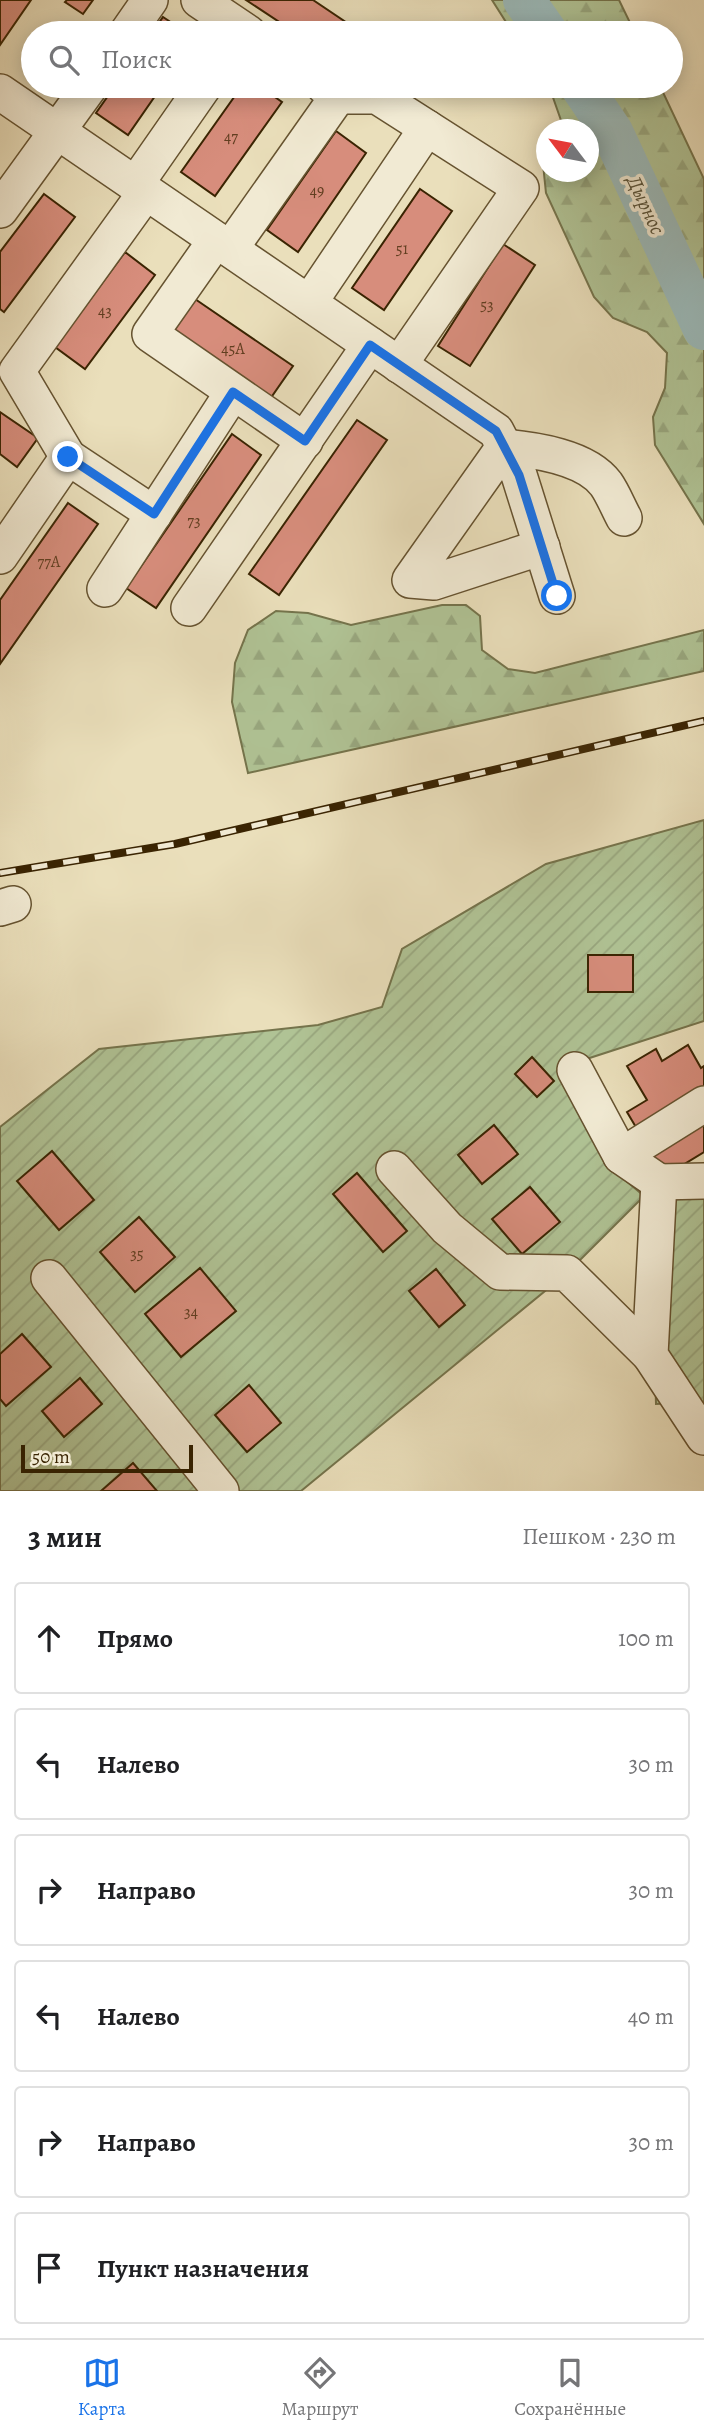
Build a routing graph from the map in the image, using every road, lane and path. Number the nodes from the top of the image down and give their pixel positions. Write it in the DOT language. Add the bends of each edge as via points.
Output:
graph roads {
  1 [pos="150,0"];
  2 [pos="199,0"];
  3 [pos="135,21"];
  4 [pos="228,21"];
  5 [pos="0,92"];
  6 [pos="81,98"];
  7 [pos="197,98"];
  8 [pos="326,98"];
  9 [pos="380,98"];
  10 [pos="427,128"];
  11 [pos="58,131"];
  12 [pos="141,188"];
  13 [pos="0,210"];
  14 [pos="223,245"];
  15 [pos="309,303"];
  16 [pos="370,345"];
  17 [pos="9,365"];
  18 [pos="399,365"];
  19 [pos="233,392"];
  20 [pos="500,439"];
  21 [pos="305,441"];
  22 [pos="68,457"];
  23 [pos="154,514"];
  24 [pos="625,518"];
  25 [pos="542,547"];
  26 [pos="0,556"];
  27 [pos="105,589"];
  28 [pos="557,596"];
  29 [pos="189,608"];
  30 [pos="575,1070"];
  31 [pos="704,1104"];
  32 [pos="621,1156"];
  33 [pos="394,1169"];
  34 [pos="704,1181"];
  35 [pos="659,1182"];
  36 [pos="48,1278"];
  37 [pos="650,1355"];
  38 [pos="704,1437"];
  39 [pos="221,1491"];
  1 -- 3 [label="street"];
  2 -- 4 [label="street"];
  5 -- 11 [label="street"];
  6 -- 11 [label="street"];
  7 -- 12 [label="street"];
  8 -- 14 [label="street"];
  9 -- 10 [label="street"];
  10 -- 15 [label="street"];
  10 -- 18 [label="street" via="521,188"];
  11 -- 12 [label="street"];
  11 -- 13 [label="street"];
  12 -- 14 [label="street"];
  12 -- 17 [label="street"];
  14 -- 15 [label="street"];
  14 -- 19 [label="street" via="150,334"];
  15 -- 16 [label="street"];
  16 -- 18 [label="street"];
  16 -- 21 [label="street"];
  17 -- 22 [label="street"];
  18 -- 20 [label="street"];
  19 -- 21 [label="street"];
  19 -- 23 [label="street"];
  20 -- 24 [label="street" via="587,466 605,483"];
  20 -- 25 [label="street" via="519,475"];
  20 -- 25 [label="street" via="410,580 434,582"];
  21 -- 29 [label="street"];
  22 -- 23 [label="street"];
  22 -- 26 [label="street"];
  23 -- 27 [label="street"];
  25 -- 28 [label="street"];
  30 -- 32 [label="street"];
  31 -- 32 [label="street"];
  32 -- 35 [label="street"];
  33 -- 37 [label="street" via="447,1227 500,1272 567,1273"];
  34 -- 35 [label="street"];
  35 -- 37 [label="street"];
  36 -- 39 [label="street"];
  37 -- 38 [label="street"];
}
